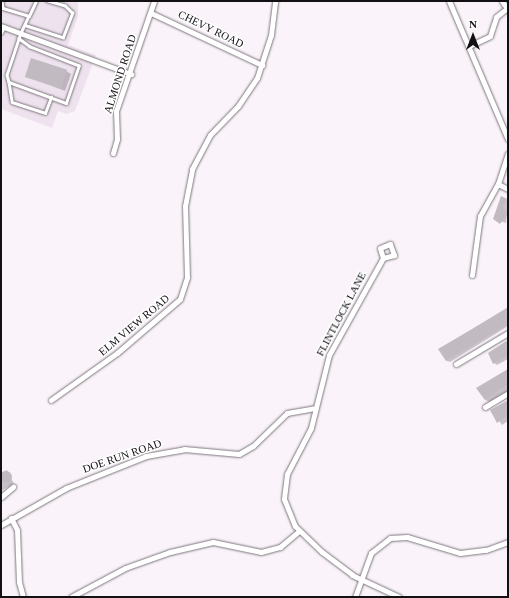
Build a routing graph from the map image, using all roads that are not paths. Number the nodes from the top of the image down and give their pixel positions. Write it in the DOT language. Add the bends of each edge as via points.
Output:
graph roads {
  1 [pos="2,1"];
  2 [pos="36,1"];
  3 [pos="47,1"];
  4 [pos="154,1"];
  5 [pos="275,1"];
  6 [pos="449,1"];
  7 [pos="502,1"];
  8 [pos="507,9"];
  9 [pos="151,13"];
  10 [pos="29,16"];
  11 [pos="25,25"];
  12 [pos="2,27"];
  13 [pos="1,33"];
  14 [pos="20,36"];
  15 [pos="469,46"];
  16 [pos="262,65"];
  17 [pos="131,74"];
  18 [pos="9,82"];
  19 [pos="51,97"];
  20 [pos="508,139"];
  21 [pos="113,153"];
  22 [pos="508,154"];
  23 [pos="498,184"];
  24 [pos="508,189"];
  25 [pos="383,258"];
  26 [pos="472,275"];
  27 [pos="508,333"];
  28 [pos="456,364"];
  29 [pos="508,393"];
  30 [pos="52,400"];
  31 [pos="485,407"];
  32 [pos="316,408"];
  33 [pos="13,487"];
  34 [pos="1,497"];
  35 [pos="10,518"];
  36 [pos="1,525"];
  37 [pos="299,531"];
  38 [pos="508,542"];
  39 [pos="361,580"];
  40 [pos="23,597"];
  41 [pos="71,597"];
  42 [pos="355,597"];
  43 [pos="399,597"];
  1 -- 10 [label="lane" via="4,8"];
  2 -- 10 [label="lane"];
  3 -- 11 [label="lane" via="65,6 72,13 64,37"];
  4 -- 9 [label="street, ALMOND ROAD"];
  5 -- 16 [label="street, ELM VIEW ROAD"];
  6 -- 15 [label="street"];
  7 -- 8 [label="street"];
  8 -- 15 [label="street" via="496,17 490,36"];
  9 -- 16 [label="street, CHEVY ROAD"];
  9 -- 17 [label="street, ALMOND ROAD"];
  10 -- 11 [label="lane"];
  11 -- 14 [label="lane"];
  12 -- 13 [label="lane"];
  12 -- 14 [label="street"];
  14 -- 17 [label="street"];
  14 -- 18 [label="lane" via="7,75"];
  14 -- 19 [label="lane" via="30,47 80,66 66,103"];
  15 -- 20 [label="street"];
  16 -- 30 [label="street, ELM VIEW ROAD" via="253,87 210,135 192,169 185,206 187,277 180,299 117,354"];
  17 -- 21 [label="street, ALMOND ROAD" via="116,111 117,139"];
  18 -- 19 [label="lane"];
  18 -- 19 [label="lane" via="12,102 45,113"];
  22 -- 23 [label="street"];
  23 -- 24 [label="street"];
  23 -- 26 [label="street" via="479,218"];
  25 -- 32 [label="street, FLINTLOCK LANE" via="329,354"];
  27 -- 28 [label="street"];
  29 -- 31 [label="street"];
  32 -- 35 [label="street, DOE RUN ROAD" via="287,413 253,446 239,454 184,449 146,456 72,484"];
  32 -- 37 [label="street, FLINTLOCK LANE" via="306,439 285,482 285,504"];
  33 -- 34 [label="street"];
  35 -- 36 [label="street, DOE RUN ROAD"];
  35 -- 40 [label="street" via="17,530 19,582"];
  37 -- 39 [label="street, FLINTLOCK LANE"];
  37 -- 41 [label="street" via="269,551 256,552 214,542 170,552 125,568"];
  38 -- 39 [label="street" via="486,550 460,553 407,537 390,538 373,551"];
  39 -- 42 [label="street"];
  39 -- 43 [label="street, FLINTLOCK LANE"];
}
